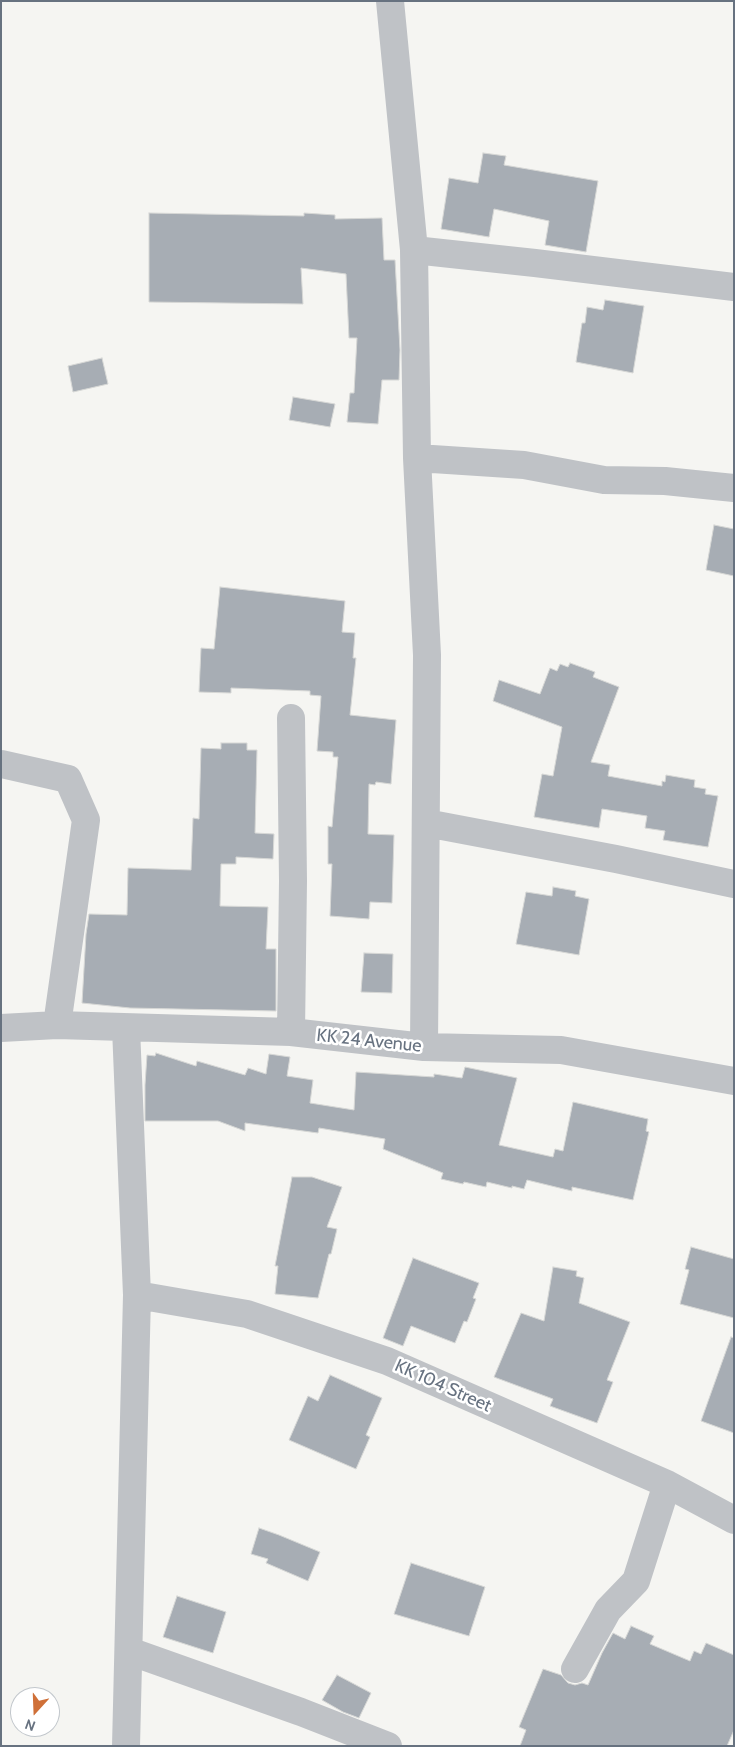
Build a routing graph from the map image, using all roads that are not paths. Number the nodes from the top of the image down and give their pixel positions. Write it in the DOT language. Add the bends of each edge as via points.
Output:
graph roads {
  1 [pos="390,1"];
  2 [pos="414,250"];
  3 [pos="734,287"];
  4 [pos="418,458"];
  5 [pos="734,488"];
  6 [pos="291,718"];
  7 [pos="1,764"];
  8 [pos="426,823"];
  9 [pos="734,884"];
  10 [pos="58,1025"];
  11 [pos="1,1028"];
  12 [pos="126,1028"];
  13 [pos="291,1032"];
  14 [pos="424,1047"];
  15 [pos="734,1081"];
  16 [pos="137,1295"];
  17 [pos="667,1484"];
  18 [pos="734,1520"];
  19 [pos="129,1651"];
  20 [pos="575,1669"];
  21 [pos="126,1746"];
  22 [pos="388,1746"];
  1 -- 2 [label="street"];
  2 -- 3 [label="street"];
  2 -- 4 [label="street"];
  4 -- 5 [label="street" via="524,465 604,480 665,481"];
  4 -- 8 [label="street" via="427,656"];
  6 -- 13 [label="street"];
  7 -- 10 [label="street" via="68,779 86,820"];
  8 -- 9 [label="street"];
  8 -- 14 [label="street"];
  10 -- 11 [label="street, KK 24 Avenue"];
  10 -- 12 [label="street, KK 24 Avenue"];
  12 -- 13 [label="street, KK 24 Avenue"];
  12 -- 16 [label="street"];
  13 -- 14 [label="street, KK 24 Avenue"];
  14 -- 15 [label="street, KK 24 Avenue" via="561,1050"];
  16 -- 17 [label="street, KK 104 Street" via="247,1314 387,1361"];
  16 -- 19 [label="street"];
  17 -- 18 [label="street, KK 104 Street"];
  17 -- 20 [label="street" via="636,1581 608,1610"];
  19 -- 21 [label="street"];
  19 -- 22 [label="street"];
}
